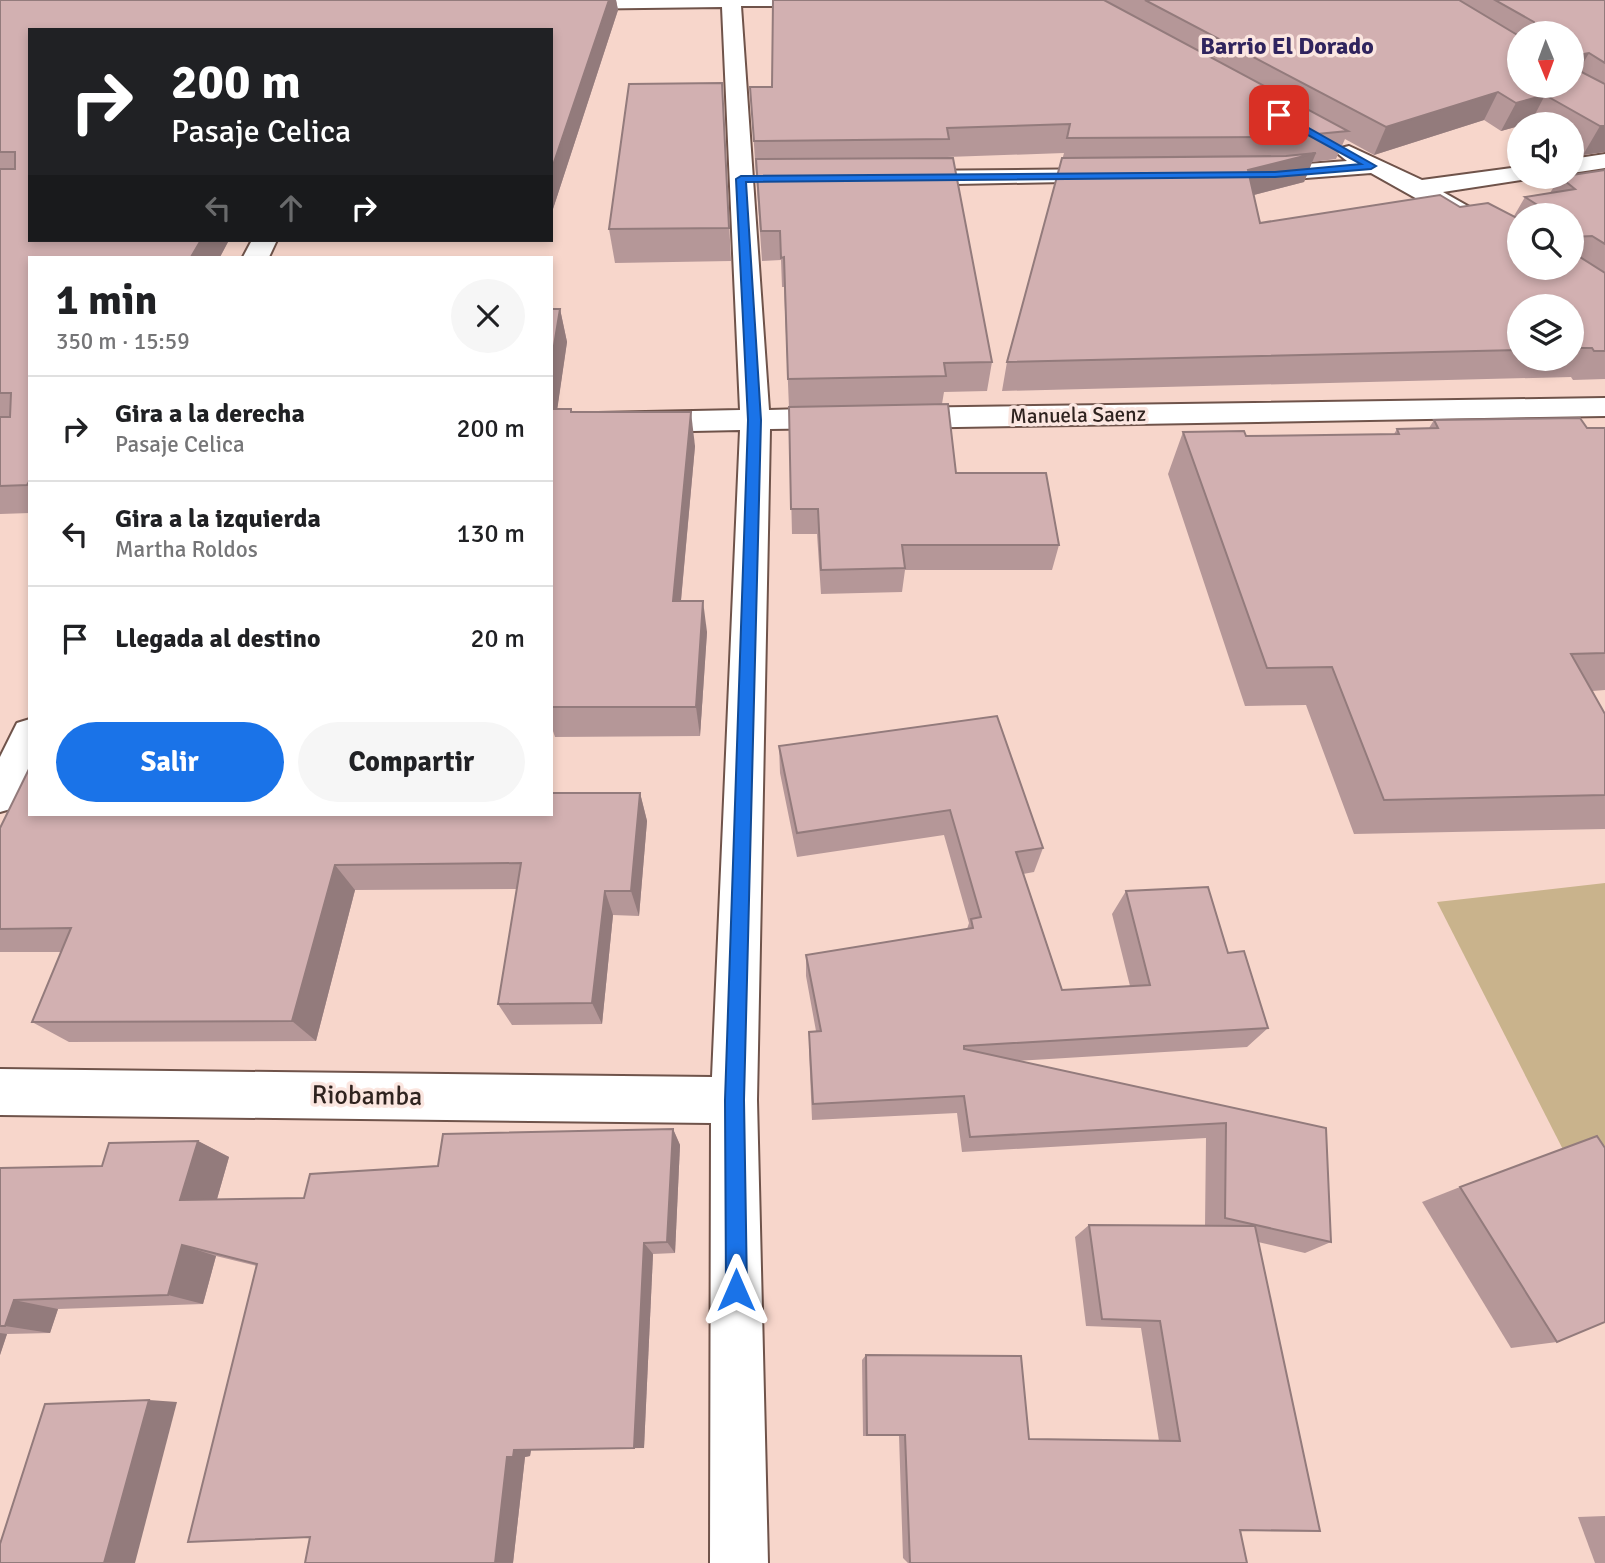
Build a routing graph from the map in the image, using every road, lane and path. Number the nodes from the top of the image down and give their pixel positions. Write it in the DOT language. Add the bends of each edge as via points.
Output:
graph roads {
  1 [pos="784,0"];
  2 [pos="731,1"];
  3 [pos="550,3"];
  4 [pos="1335,146"];
  5 [pos="1605,161"];
  6 [pos="1584,164"];
  7 [pos="1371,166"];
  8 [pos="1234,175"];
  9 [pos="1125,176"];
  10 [pos="1507,176"];
  11 [pos="878,178"];
  12 [pos="1419,188"];
  13 [pos="1507,239"];
  14 [pos="1605,407"];
  15 [pos="755,420"];
  16 [pos="553,424"];
  17 [pos="28,738"];
  18 [pos="0,796"];
  19 [pos="0,1093"];
  20 [pos="734,1100"];
  21 [pos="739,1563"];
  1 -- 2 [label="street"];
  2 -- 3 [label="street"];
  2 -- 15 [label="street" via="755,179"];
  4 -- 7 [label="street"];
  5 -- 6 [label="street"];
  7 -- 8 [label="street"];
  7 -- 12 [label="street"];
  9 -- 11 [label="street"];
  10 -- 12 [label="street"];
  12 -- 13 [label="street"];
  14 -- 15 [label="street, Manuela Saenz"];
  15 -- 16 [label="street, Manuela Saenz"];
  15 -- 20 [label="street"];
  17 -- 18 [label="street"];
  19 -- 20 [label="street, Riobamba"];
  20 -- 21 [label="street"];
}
